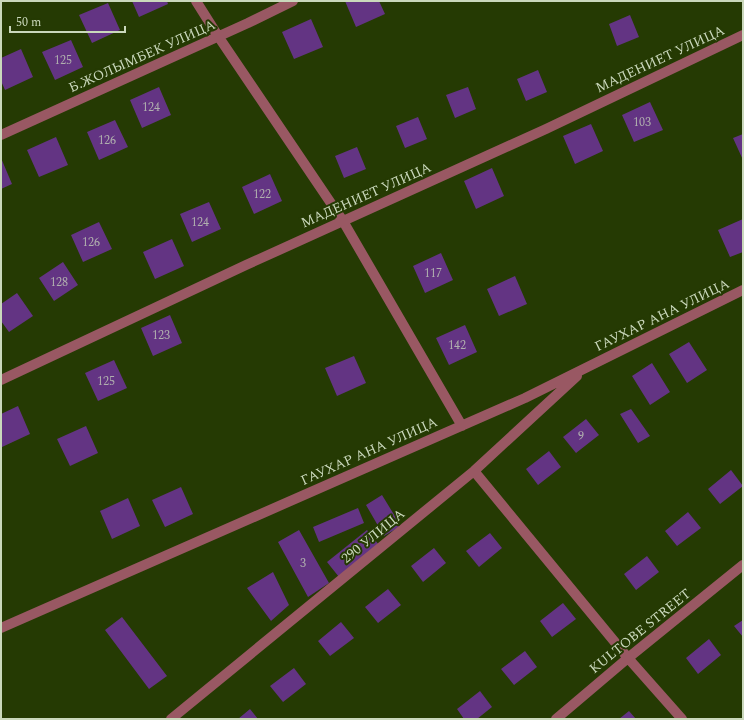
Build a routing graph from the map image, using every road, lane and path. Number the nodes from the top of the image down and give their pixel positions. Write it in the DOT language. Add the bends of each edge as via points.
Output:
graph roads {
  1 [pos="196,1"];
  2 [pos="293,1"];
  3 [pos="743,35"];
  4 [pos="218,36"];
  5 [pos="1,135"];
  6 [pos="343,221"];
  7 [pos="743,290"];
  8 [pos="586,368"];
  9 [pos="1,380"];
  10 [pos="462,426"];
  11 [pos="474,471"];
  12 [pos="743,565"];
  13 [pos="1,628"];
  14 [pos="628,658"];
  15 [pos="171,719"];
  16 [pos="556,719"];
  17 [pos="682,719"];
  1 -- 4 [label="street"];
  2 -- 4 [label="street, Б.ЖОЛЫМБЕК УЛИЦА"];
  3 -- 6 [label="street, МАДЕНИЕТ УЛИЦА" via="546,129"];
  4 -- 5 [label="street, Б.ЖОЛЫМБЕК УЛИЦА"];
  4 -- 6 [label="street"];
  6 -- 9 [label="street, МАДЕНИЕТ УЛИЦА"];
  6 -- 10 [label="street"];
  7 -- 8 [label="street, ГАУХАР АНА УЛИЦА"];
  8 -- 10 [label="street, ГАУХАР АНА УЛИЦА"];
  8 -- 11 [label="street, 290 УЛИЦА"];
  10 -- 13 [label="street, ГАУХАР АНА УЛИЦА"];
  11 -- 14 [label="street"];
  11 -- 15 [label="street, 290 УЛИЦА"];
  12 -- 14 [label="street, KULTOBE STREET"];
  14 -- 16 [label="street, KULTOBE STREET"];
  14 -- 17 [label="street"];
}
